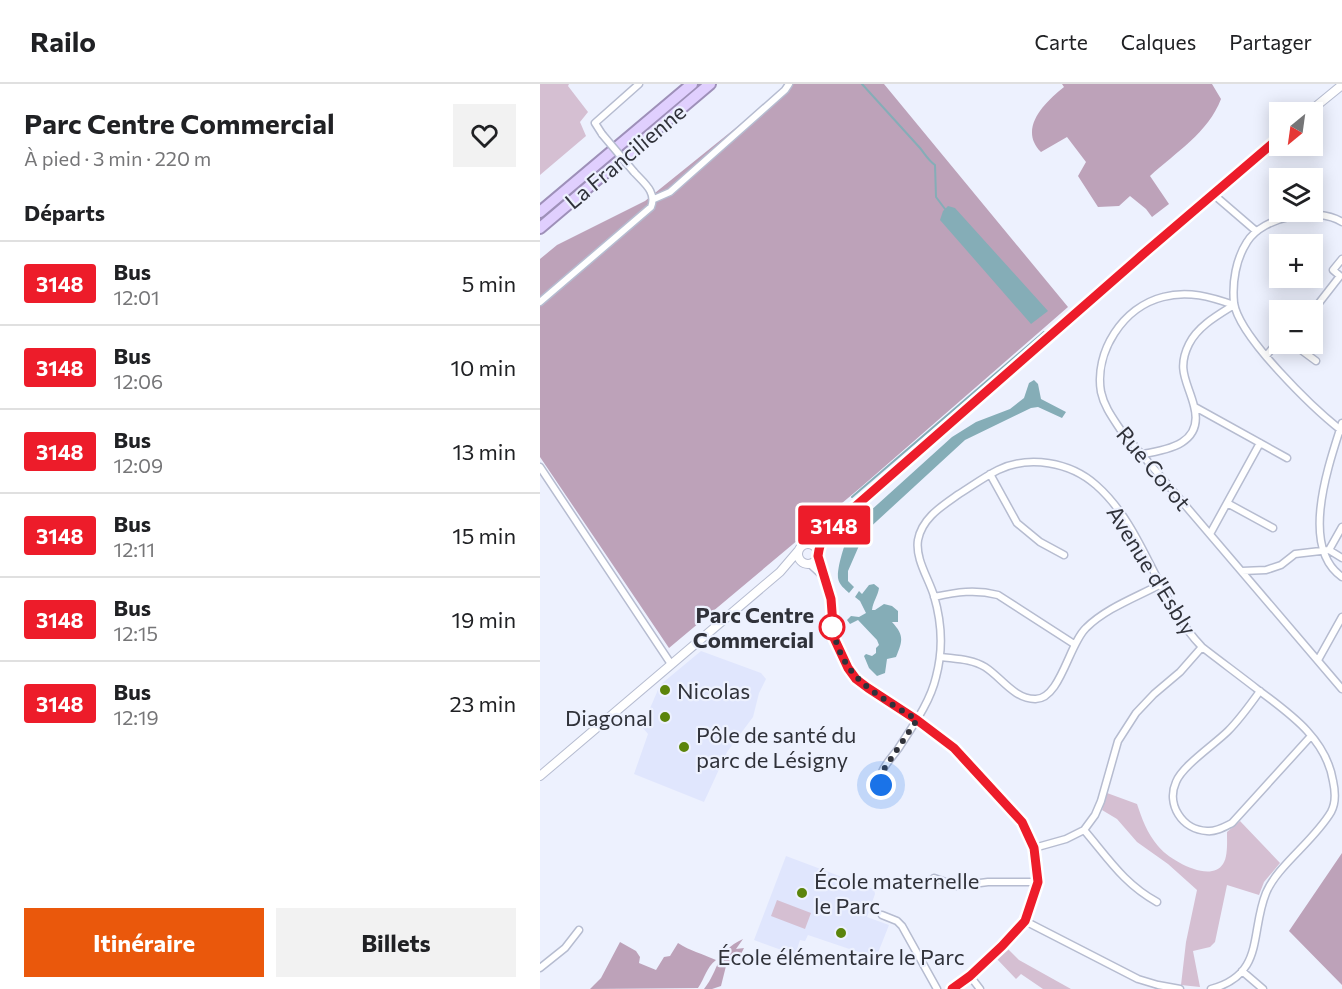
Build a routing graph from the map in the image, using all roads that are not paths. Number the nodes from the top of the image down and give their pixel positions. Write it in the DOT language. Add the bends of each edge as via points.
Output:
graph roads {
  1 [pos="639,84"];
  2 [pos="692,84"];
  3 [pos="710,84"];
  4 [pos="789,84"];
  5 [pos="1342,86"];
  6 [pos="1322,102"];
  7 [pos="1269,146"];
  8 [pos="1213,194"];
  9 [pos="654,199"];
  10 [pos="540,212"];
  11 [pos="1341,219"];
  12 [pos="540,228"];
  13 [pos="1256,231"];
  14 [pos="1342,259"];
  15 [pos="1322,300"];
  16 [pos="540,302"];
  17 [pos="1234,305"];
  18 [pos="1269,352"];
  19 [pos="1306,354"];
  20 [pos="1266,356"];
  21 [pos="1316,362"];
  22 [pos="1195,407"];
  23 [pos="1341,428"];
  24 [pos="1260,443"];
  25 [pos="1142,454"];
  26 [pos="1287,458"];
  27 [pos="540,467"];
  28 [pos="990,474"];
  29 [pos="1227,503"];
  30 [pos="1342,527"];
  31 [pos="1273,528"];
  32 [pos="825,533"];
  33 [pos="1209,534"];
  34 [pos="809,543"];
  35 [pos="798,551"];
  36 [pos="1326,551"];
  37 [pos="818,553"];
  38 [pos="1064,555"];
  39 [pos="1342,558"];
  40 [pos="806,564"];
  41 [pos="1242,571"];
  42 [pos="780,572"];
  43 [pos="1342,577"];
  44 [pos="825,579"];
  45 [pos="1161,584"];
  46 [pos="934,597"];
  47 [pos="1342,617"];
  48 [pos="1074,644"];
  49 [pos="1202,647"];
  50 [pos="941,657"];
  51 [pos="1318,660"];
  52 [pos="671,664"];
  53 [pos="1341,685"];
  54 [pos="1260,691"];
  55 [pos="917,720"];
  56 [pos="1311,736"];
  57 [pos="540,776"];
  58 [pos="881,785"];
  59 [pos="1084,830"];
  60 [pos="1034,848"];
  61 [pos="934,878"];
  62 [pos="1038,882"];
  63 [pos="1157,902"];
  64 [pos="882,915"];
  65 [pos="1025,921"];
  66 [pos="579,930"];
  67 [pos="540,968"];
  68 [pos="1242,971"];
  69 [pos="970,976"];
  70 [pos="937,989"];
  71 [pos="952,989"];
  72 [pos="980,989"];
  73 [pos="1180,989"];
  74 [pos="1211,989"];
  75 [pos="1263,989"];
  1 -- 9 [label="street, bridge" via="595,123"];
  2 -- 10 [label="highway, La Francilienne"];
  3 -- 12 [label="highway, La Francilienne"];
  4 -- 9 [label="street" via="670,192"];
  5 -- 6 [label="street"];
  7 -- 8 [label="street"];
  8 -- 13 [label="street"];
  8 -- 32 [label="street"];
  9 -- 16 [label="street" via="651,207"];
  11 -- 13 [label="street" via="1300,214"];
  13 -- 17 [label="street" via="1235,269"];
  14 -- 15 [label="street" via="1333,270 1340,276"];
  17 -- 20 [label="street"];
  17 -- 22 [label="street" via="1199,329 1189,344 1183,375"];
  17 -- 25 [label="street, Rue Corot" via="1200,294 1164,296 1129,315 1110,341 1102,362 1101,393 1107,410"];
  18 -- 20 [label="street"];
  19 -- 21 [label="street"];
  20 -- 23 [label="street" via="1296,389"];
  22 -- 24 [label="street"];
  22 -- 25 [label="street" via="1192,432 1180,445"];
  23 -- 36 [label="street" via="1318,526 1319,540"];
  24 -- 26 [label="street"];
  24 -- 29 [label="street"];
  25 -- 33 [label="street, Rue Corot"];
  27 -- 52 [label="street"];
  28 -- 38 [label="street" via="1017,523"];
  28 -- 45 [label="street, Avenue d'Esbly" via="1017,463 1044,461 1071,469 1095,484 1131,529"];
  28 -- 46 [label="street, Avenue d'Esbly" via="932,514 921,531 918,550"];
  29 -- 31 [label="street"];
  29 -- 33 [label="street"];
  30 -- 36 [label="street"];
  32 -- 34 [label="street"];
  32 -- 37 [label="street"];
  33 -- 41 [label="street, Rue Corot"];
  34 -- 35 [label="street"];
  34 -- 37 [label="street"];
  35 -- 40 [label="street" via="798,558"];
  35 -- 42 [label="street"];
  36 -- 39 [label="street"];
  36 -- 41 [label="street" via="1295,555 1266,570"];
  36 -- 43 [label="street" via="1330,567"];
  37 -- 40 [label="street" via="815,561"];
  37 -- 44 [label="street"];
  40 -- 42 [label="street" via="789,566"];
  40 -- 44 [label="street"];
  41 -- 51 [label="street, Rue Corot"];
  42 -- 52 [label="street"];
  44 -- 55 [label="street" via="834,638 848,668 856,679"];
  45 -- 48 [label="street" via="1099,617"];
  45 -- 49 [label="street, Avenue d'Esbly" via="1178,617"];
  46 -- 48 [label="street" via="966,590 998,595"];
  46 -- 50 [label="street, Avenue d'Esbly"];
  47 -- 51 [label="street"];
  48 -- 50 [label="street" via="1055,687 1047,696 1037,699 1018,694 971,661"];
  49 -- 54 [label="street, Avenue d'Esbly"];
  49 -- 59 [label="street" via="1136,712 1118,741 1101,801"];
  50 -- 55 [label="street, Avenue d'Esbly"];
  51 -- 53 [label="street, Rue Corot"];
  52 -- 57 [label="street"];
  54 -- 56 [label="street, Avenue d'Esbly"];
  54 -- 56 [label="street" via="1230,729 1176,779 1173,803 1185,823 1207,832 1232,823"];
  55 -- 58 [label="street, Avenue d'Esbly" via="882,772"];
  55 -- 60 [label="street" via="954,748 983,778 1022,822"];
  56 -- 68 [label="street, Avenue d'Esbly" via="1331,769 1334,808 1322,828 1274,879 1266,893 1254,950"];
  59 -- 60 [label="street"];
  59 -- 63 [label="street" via="1125,880"];
  60 -- 62 [label="street"];
  61 -- 62 [label="street" via="957,886"];
  62 -- 65 [label="street"];
  64 -- 70 [label="street" via="902,926"];
  65 -- 69 [label="street"];
  65 -- 73 [label="street" via="1138,979"];
  66 -- 67 [label="street" via="565,948"];
  68 -- 74 [label="street"];
  68 -- 75 [label="street"];
  69 -- 71 [label="street"];
  69 -- 72 [label="street"];
}
